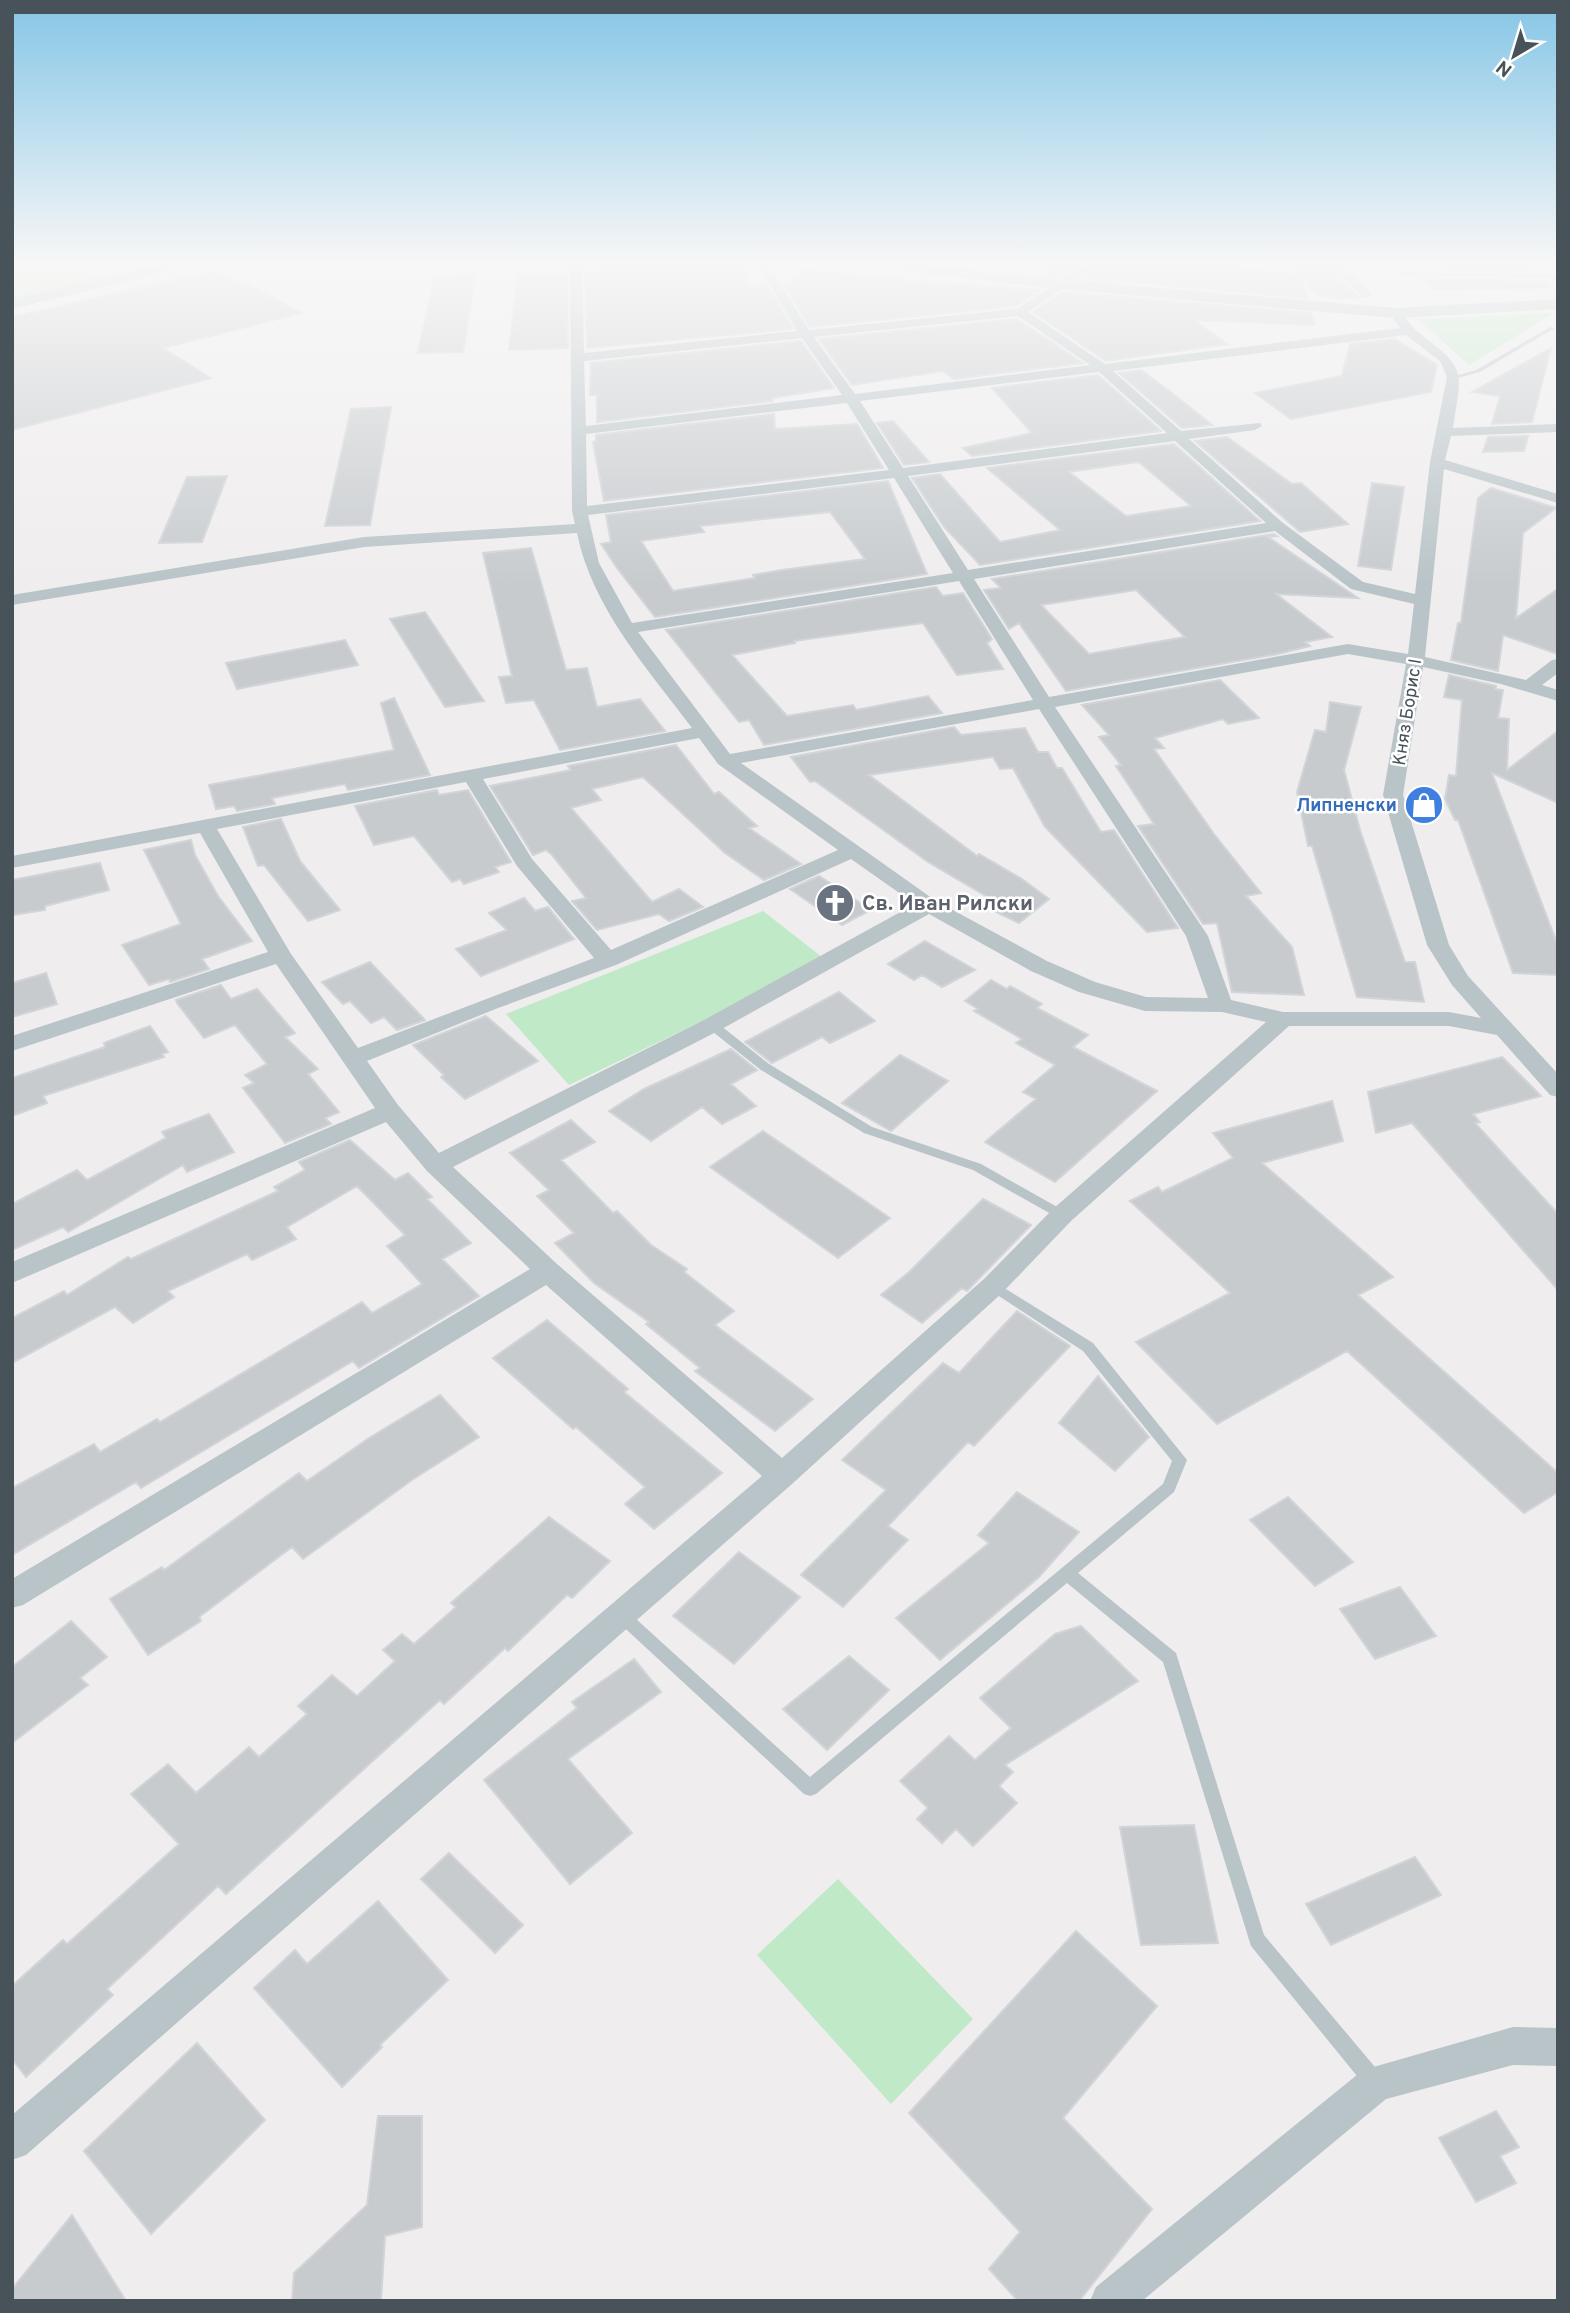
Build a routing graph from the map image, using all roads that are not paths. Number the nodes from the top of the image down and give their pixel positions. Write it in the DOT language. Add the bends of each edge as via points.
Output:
graph roads {
  1 [pos="576,369"];
  2 [pos="830,369"];
  3 [pos="1078,369"];
  4 [pos="1103,369"];
  5 [pos="1450,369"];
  6 [pos="1482,369"];
  7 [pos="1454,377"];
  8 [pos="852,399"];
  9 [pos="1255,426"];
  10 [pos="1558,428"];
  11 [pos="578,431"];
  12 [pos="1445,432"];
  13 [pos="1180,436"];
  14 [pos="1437,462"];
  15 [pos="897,473"];
  16 [pos="1558,499"];
  17 [pos="582,520"];
  18 [pos="1278,526"];
  19 [pos="963,576"];
  20 [pos="12,600"];
  21 [pos="1422,601"];
  22 [pos="627,629"];
  23 [pos="1416,659"];
  24 [pos="1558,664"];
  25 [pos="1530,686"];
  26 [pos="1558,696"];
  27 [pos="1043,702"];
  28 [pos="702,732"];
  29 [pos="725,761"];
  30 [pos="471,775"];
  31 [pos="205,825"];
  32 [pos="852,851"];
  33 [pos="12,862"];
  34 [pos="929,905"];
  35 [pos="281,955"];
  36 [pos="608,960"];
  37 [pos="1222,1005"];
  38 [pos="1283,1018"];
  39 [pos="712,1025"];
  40 [pos="1504,1029"];
  41 [pos="12,1044"];
  42 [pos="353,1058"];
  43 [pos="1558,1088"];
  44 [pos="390,1111"];
  45 [pos="436,1165"];
  46 [pos="1062,1215"];
  47 [pos="548,1270"];
  48 [pos="12,1273"];
  49 [pos="993,1286"];
  50 [pos="782,1476"];
  51 [pos="1066,1573"];
  52 [pos="12,1595"];
  53 [pos="619,1614"];
  54 [pos="1558,2048"];
  55 [pos="1376,2083"];
  56 [pos="12,2141"];
  57 [pos="1110,2301"];
  1 -- 11 [label="street"];
  2 -- 8 [label="street"];
  3 -- 8 [label="street"];
  4 -- 13 [label="street"];
  5 -- 7 [label="street"];
  6 -- 7 [label="lane"];
  7 -- 12 [label="street, Княз Борис I"];
  8 -- 11 [label="street"];
  8 -- 15 [label="street"];
  9 -- 13 [label="street"];
  10 -- 12 [label="street"];
  11 -- 17 [label="street"];
  12 -- 14 [label="street, Княз Борис I"];
  13 -- 15 [label="street"];
  13 -- 18 [label="street"];
  14 -- 16 [label="street"];
  14 -- 21 [label="street, Княз Борис I"];
  15 -- 17 [label="street"];
  15 -- 19 [label="street"];
  17 -- 20 [label="street" via="364,541"];
  17 -- 22 [label="street" via="591,563"];
  18 -- 19 [label="street"];
  18 -- 21 [label="street" via="1357,586"];
  19 -- 22 [label="street"];
  19 -- 27 [label="street"];
  21 -- 23 [label="street, Княз Борис I"];
  22 -- 28 [label="street"];
  23 -- 25 [label="street"];
  23 -- 27 [label="street" via="1348,649"];
  23 -- 40 [label="street, Княз Борис I" via="1393,795 1438,945 1460,980"];
  24 -- 25 [label="street"];
  25 -- 26 [label="street"];
  27 -- 29 [label="street"];
  27 -- 37 [label="street" via="1197,936"];
  28 -- 29 [label="street"];
  28 -- 30 [label="street"];
  29 -- 32 [label="street"];
  30 -- 31 [label="street"];
  30 -- 36 [label="street" via="524,862"];
  31 -- 33 [label="street"];
  31 -- 35 [label="street"];
  32 -- 34 [label="street"];
  32 -- 36 [label="street"];
  34 -- 37 [label="street" via="1087,987 1145,1004"];
  34 -- 39 [label="street"];
  35 -- 41 [label="street"];
  35 -- 42 [label="street"];
  36 -- 42 [label="street"];
  37 -- 38 [label="street"];
  38 -- 40 [label="street" via="1450,1019"];
  38 -- 46 [label="street"];
  39 -- 45 [label="street"];
  39 -- 46 [label="lane" via="765,1067 868,1130 977,1167"];
  40 -- 43 [label="street, Княз Борис I"];
  42 -- 44 [label="street"];
  44 -- 45 [label="street"];
  44 -- 48 [label="street"];
  45 -- 47 [label="street"];
  46 -- 49 [label="street"];
  47 -- 50 [label="street"];
  47 -- 52 [label="street"];
  49 -- 50 [label="street"];
  49 -- 51 [label="lane" via="1088,1347 1180,1460 1170,1488"];
  50 -- 53 [label="street"];
  51 -- 53 [label="lane" via="810,1788"];
  51 -- 55 [label="lane" via="1170,1658 1257,1940"];
  53 -- 56 [label="street"];
  54 -- 55 [label="street" via="1513,2046"];
  55 -- 57 [label="street"];
}
